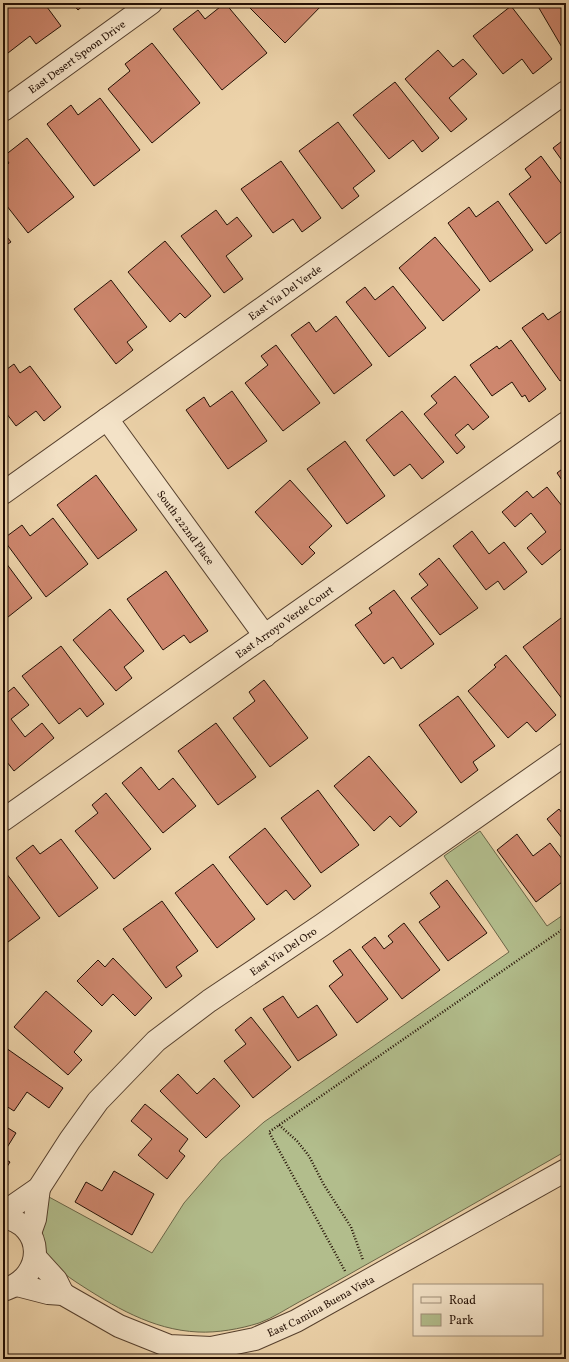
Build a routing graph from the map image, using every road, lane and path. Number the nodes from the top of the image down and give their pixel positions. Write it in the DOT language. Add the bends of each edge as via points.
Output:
graph roads {
  1 [pos="151,3"];
  2 [pos="566,92"];
  3 [pos="3,110"];
  4 [pos="107,419"];
  5 [pos="566,423"];
  6 [pos="3,493"];
  7 [pos="265,636"];
  8 [pos="566,754"];
  9 [pos="3,820"];
  10 [pos="566,927"];
  11 [pos="279,1125"];
  12 [pos="566,1170"];
  13 [pos="39,1188"];
  14 [pos="3,1217"];
  15 [pos="30,1233"];
  16 [pos="35,1257"];
  17 [pos="362,1284"];
  18 [pos="10,1287"];
  19 [pos="63,1294"];
  1 -- 3 [label="street, East Desert Spoon Drive"];
  2 -- 4 [label="street, East Via Del Verde"];
  4 -- 6 [label="street, East Via Del Verde"];
  4 -- 7 [label="street, South 222nd Place"];
  5 -- 7 [label="street, East Arroyo Verde Court"];
  7 -- 9 [label="street, East Arroyo Verde Court"];
  8 -- 13 [label="street, East Via Del Oro" via="209,1001 156,1041 98,1101"];
  10 -- 11 [label="path"];
  11 -- 17 [label="path" via="309,1156 351,1228"];
  11 -- 17 [label="path" via="269,1132"];
  12 -- 17 [label="street, East Camina Buena Vista"];
  13 -- 14 [label="street, East Via Del Oro" via="13,1206"];
  13 -- 15 [label="street, East Via Del Oro" via="35,1219"];
  14 -- 15 [label="street" via="18,1222"];
  15 -- 16 [label="street"];
  16 -- 18 [label="street" via="30,1273"];
  16 -- 19 [label="street" via="56,1280"];
  17 -- 19 [label="street, East Camina Buena Vista" via="296,1321 255,1339 211,1348 169,1346 146,1338 119,1326"];
  18 -- 19 [label="street, East Camina Buena Vista"];
}
